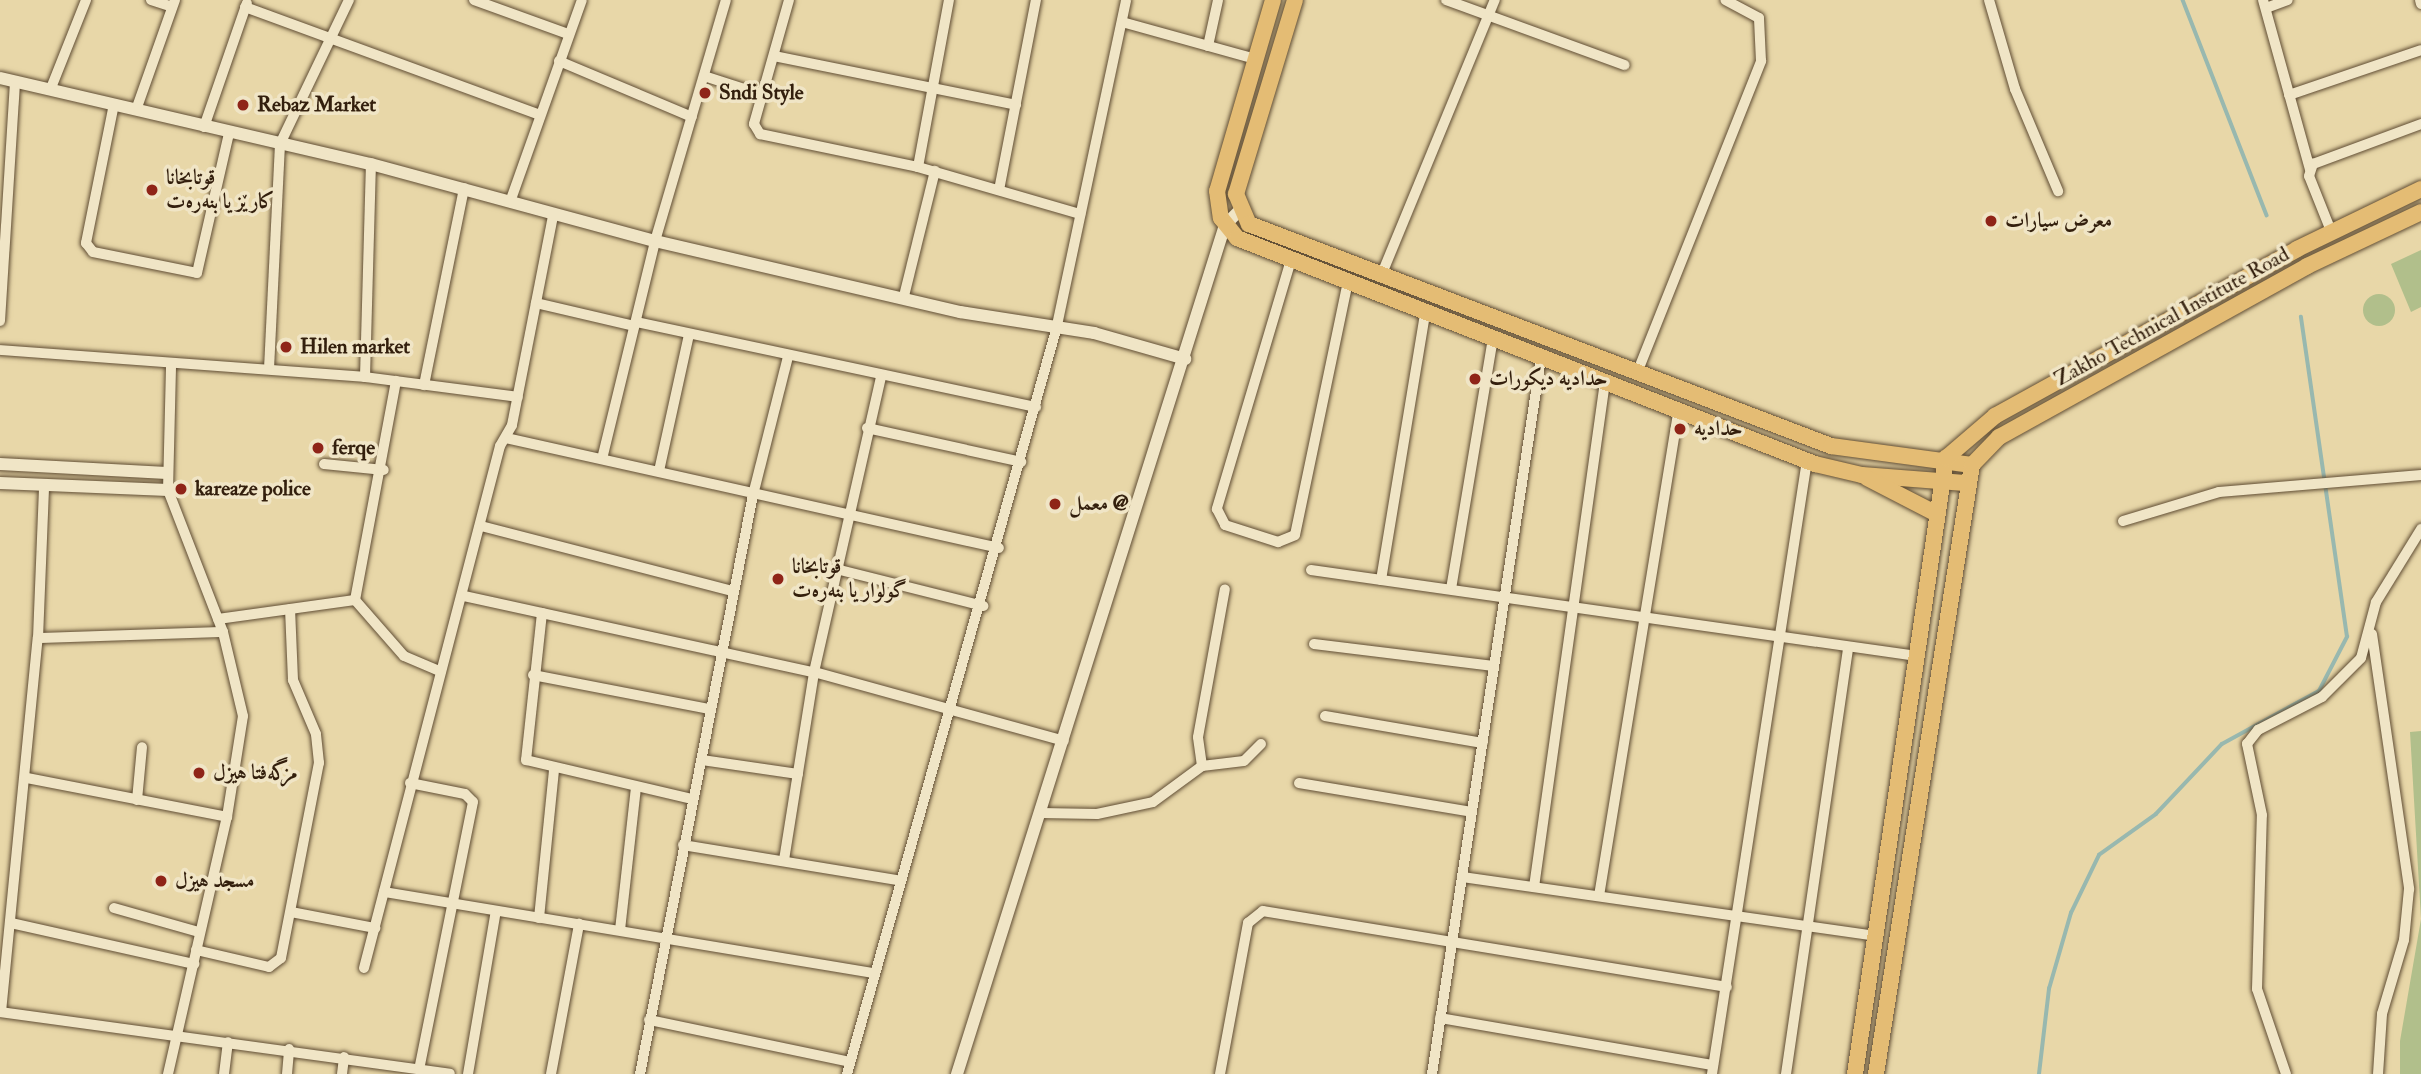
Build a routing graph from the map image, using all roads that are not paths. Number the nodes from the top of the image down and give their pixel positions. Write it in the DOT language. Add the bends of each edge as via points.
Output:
graph roads {
  1 [pos="86,0"];
  2 [pos="151,0"];
  3 [pos="349,0"];
  4 [pos="474,0"];
  5 [pos="582,0"];
  6 [pos="726,0"];
  7 [pos="789,0"];
  8 [pos="949,0"];
  9 [pos="1036,0"];
  10 [pos="1126,0"];
  11 [pos="1218,0"];
  12 [pos="1273,0"];
  13 [pos="1295,0"];
  14 [pos="1446,0"];
  15 [pos="1494,0"];
  16 [pos="1725,0"];
  17 [pos="1989,0"];
  18 [pos="2288,0"];
  19 [pos="246,3"];
  20 [pos="173,4"];
  21 [pos="2264,4"];
  22 [pos="1487,15"];
  23 [pos="1122,22"];
  24 [pos="568,34"];
  25 [pos="330,37"];
  26 [pos="1208,46"];
  27 [pos="2421,50"];
  28 [pos="774,55"];
  29 [pos="1255,59"];
  30 [pos="559,61"];
  31 [pos="1625,65"];
  32 [pos="704,76"];
  33 [pos="0,78"];
  34 [pos="15,82"];
  35 [pos="51,88"];
  36 [pos="933,90"];
  37 [pos="762,95"];
  38 [pos="2289,95"];
  39 [pos="114,104"];
  40 [pos="1016,104"];
  41 [pos="136,110"];
  42 [pos="538,114"];
  43 [pos="692,117"];
  44 [pos="2421,124"];
  45 [pos="204,127"];
  46 [pos="229,133"];
  47 [pos="280,144"];
  48 [pos="371,164"];
  49 [pos="918,167"];
  50 [pos="2309,170"];
  51 [pos="935,171"];
  52 [pos="464,188"];
  53 [pos="2421,189"];
  54 [pos="999,190"];
  55 [pos="2058,191"];
  56 [pos="510,202"];
  57 [pos="1238,212"];
  58 [pos="2421,212"];
  59 [pos="1080,214"];
  60 [pos="553,216"];
  61 [pos="1225,225"];
  62 [pos="2331,231"];
  63 [pos="655,241"];
  64 [pos="1291,260"];
  65 [pos="1381,276"];
  66 [pos="1348,282"];
  67 [pos="904,296"];
  68 [pos="536,303"];
  69 [pos="1425,313"];
  70 [pos="0,321"];
  71 [pos="635,324"];
  72 [pos="1056,330"];
  73 [pos="689,334"];
  74 [pos="1493,339"];
  75 [pos="0,350"];
  76 [pos="788,356"];
  77 [pos="1541,358"];
  78 [pos="1185,359"];
  79 [pos="171,364"];
  80 [pos="270,369"];
  81 [pos="1637,373"];
  82 [pos="881,376"];
  83 [pos="365,377"];
  84 [pos="396,381"];
  85 [pos="1605,382"];
  86 [pos="424,385"];
  87 [pos="518,397"];
  88 [pos="1036,407"];
  89 [pos="1679,410"];
  90 [pos="867,428"];
  91 [pos="506,438"];
  92 [pos="1869,454"];
  93 [pos="1946,458"];
  94 [pos="602,459"];
  95 [pos="1807,460"];
  96 [pos="1021,462"];
  97 [pos="0,464"];
  98 [pos="324,464"];
  99 [pos="1972,464"];
  100 [pos="384,470"];
  101 [pos="659,471"];
  102 [pos="167,473"];
  103 [pos="1862,475"];
  104 [pos="2421,475"];
  105 [pos="1938,479"];
  106 [pos="0,483"];
  107 [pos="1965,483"];
  108 [pos="44,486"];
  109 [pos="168,490"];
  110 [pos="753,495"];
  111 [pos="1933,512"];
  112 [pos="848,515"];
  113 [pos="2123,521"];
  114 [pos="481,526"];
  115 [pos="2421,529"];
  116 [pos="999,548"];
  117 [pos="836,569"];
  118 [pos="1311,570"];
  119 [pos="1381,580"];
  120 [pos="1225,589"];
  121 [pos="1451,589"];
  122 [pos="733,591"];
  123 [pos="464,596"];
  124 [pos="1505,597"];
  125 [pos="355,600"];
  126 [pos="983,606"];
  127 [pos="1574,607"];
  128 [pos="290,609"];
  129 [pos="542,613"];
  130 [pos="1647,617"];
  131 [pos="218,619"];
  132 [pos="2370,625"];
  133 [pos="223,632"];
  134 [pos="1778,636"];
  135 [pos="38,638"];
  136 [pos="1314,644"];
  137 [pos="1849,648"];
  138 [pos="721,653"];
  139 [pos="1917,656"];
  140 [pos="1494,666"];
  141 [pos="440,671"];
  142 [pos="814,672"];
  143 [pos="533,675"];
  144 [pos="952,707"];
  145 [pos="710,709"];
  146 [pos="1325,716"];
  147 [pos="1064,741"];
  148 [pos="1483,743"];
  149 [pos="1261,744"];
  150 [pos="142,747"];
  151 [pos="702,760"];
  152 [pos="1202,766"];
  153 [pos="554,769"];
  154 [pos="798,774"];
  155 [pos="27,778"];
  156 [pos="410,783"];
  157 [pos="1299,783"];
  158 [pos="636,787"];
  159 [pos="692,799"];
  160 [pos="137,800"];
  161 [pos="1472,812"];
  162 [pos="1041,813"];
  163 [pos="227,817"];
  164 [pos="682,845"];
  165 [pos="784,860"];
  166 [pos="1462,877"];
  167 [pos="897,880"];
  168 [pos="1534,887"];
  169 [pos="384,892"];
  170 [pos="1599,896"];
  171 [pos="450,904"];
  172 [pos="114,908"];
  173 [pos="496,911"];
  174 [pos="292,912"];
  175 [pos="1737,916"];
  176 [pos="7,918"];
  177 [pos="539,918"];
  178 [pos="579,924"];
  179 [pos="1809,926"];
  180 [pos="375,928"];
  181 [pos="620,930"];
  182 [pos="199,932"];
  183 [pos="666,936"];
  184 [pos="1875,936"];
  185 [pos="1452,946"];
  186 [pos="196,950"];
  187 [pos="194,964"];
  188 [pos="364,968"];
  189 [pos="873,973"];
  190 [pos="1727,987"];
  191 [pos="1,1012"];
  192 [pos="1440,1018"];
  193 [pos="649,1020"];
  194 [pos="176,1037"];
  195 [pos="229,1042"];
  196 [pos="289,1049"];
  197 [pos="344,1057"];
  198 [pos="850,1062"];
  199 [pos="419,1069"];
  200 [pos="1712,1069"];
  201 [pos="167,1074"];
  202 [pos="224,1074"];
  203 [pos="287,1074"];
  204 [pos="342,1074"];
  205 [pos="449,1074"];
  206 [pos="468,1074"];
  207 [pos="551,1074"];
  208 [pos="640,1074"];
  209 [pos="847,1074"];
  210 [pos="957,1074"];
  211 [pos="1220,1074"];
  212 [pos="1432,1074"];
  213 [pos="1786,1074"];
  214 [pos="1855,1074"];
  215 [pos="1876,1074"];
  216 [pos="2286,1074"];
  217 [pos="2378,1074"];
  1 -- 35 [label="street"];
  2 -- 20 [label="street"];
  3 -- 25 [label="street"];
  4 -- 24 [label="street"];
  5 -- 24 [label="street"];
  6 -- 32 [label="street"];
  7 -- 28 [label="street"];
  8 -- 36 [label="street"];
  9 -- 40 [label="street"];
  10 -- 23 [label="street"];
  11 -- 26 [label="street"];
  12 -- 29 [label="main road"];
  13 -- 57 [label="main road" via="1237,188"];
  14 -- 22 [label="street"];
  15 -- 22 [label="street"];
  16 -- 81 [label="street" via="1759,18 1761,61"];
  17 -- 55 [label="street" via="2015,89"];
  18 -- 21 [label="street"];
  19 -- 25 [label="street"];
  19 -- 45 [label="street"];
  20 -- 41 [label="street"];
  21 -- 38 [label="street"];
  22 -- 31 [label="street"];
  22 -- 65 [label="street"];
  23 -- 26 [label="street"];
  23 -- 59 [label="street"];
  24 -- 30 [label="street"];
  25 -- 42 [label="street"];
  25 -- 47 [label="street"];
  26 -- 29 [label="street"];
  27 -- 38 [label="street"];
  28 -- 36 [label="street"];
  28 -- 37 [label="street"];
  29 -- 61 [label="main road" via="1217,191"];
  30 -- 42 [label="street"];
  30 -- 43 [label="street"];
  32 -- 37 [label="street"];
  32 -- 43 [label="street"];
  33 -- 34 [label="street"];
  34 -- 35 [label="street"];
  34 -- 70 [label="street"];
  35 -- 39 [label="street"];
  36 -- 40 [label="street"];
  36 -- 49 [label="street"];
  37 -- 49 [label="street" via="754,124 760,134"];
  38 -- 50 [label="street"];
  39 -- 41 [label="street"];
  39 -- 46 [label="street" via="86,243 93,252 197,273"];
  40 -- 54 [label="street"];
  41 -- 45 [label="street"];
  42 -- 56 [label="street"];
  43 -- 63 [label="street"];
  44 -- 50 [label="street"];
  45 -- 46 [label="street"];
  46 -- 47 [label="street"];
  47 -- 48 [label="street"];
  47 -- 80 [label="street"];
  48 -- 52 [label="street"];
  48 -- 83 [label="street"];
  49 -- 51 [label="street"];
  50 -- 62 [label="street"];
  51 -- 54 [label="street"];
  51 -- 67 [label="street"];
  52 -- 56 [label="street"];
  52 -- 86 [label="street"];
  53 -- 62 [label="main road"];
  54 -- 59 [label="street"];
  56 -- 60 [label="street"];
  57 -- 61 [label="street"];
  57 -- 65 [label="main road" via="1254,228"];
  58 -- 99 [label="main road, Zakho Technical Institute Road" via="2307,266 1998,438"];
  59 -- 72 [label="street"];
  60 -- 63 [label="street"];
  60 -- 68 [label="street"];
  61 -- 64 [label="main road" via="1237,238"];
  61 -- 78 [label="street"];
  62 -- 93 [label="main road" via="1988,420"];
  63 -- 67 [label="street"];
  63 -- 71 [label="street"];
  64 -- 66 [label="main road"];
  64 -- 66 [label="street" via="1217,509 1225,525 1278,542 1295,535"];
  65 -- 81 [label="main road"];
  66 -- 69 [label="main road"];
  67 -- 72 [label="street"];
  68 -- 71 [label="street"];
  68 -- 87 [label="street"];
  69 -- 74 [label="main road"];
  69 -- 119 [label="street"];
  71 -- 73 [label="street"];
  71 -- 94 [label="street"];
  72 -- 78 [label="street" via="1094,333"];
  72 -- 88 [label="street"];
  73 -- 76 [label="street"];
  73 -- 101 [label="street"];
  74 -- 77 [label="main road"];
  74 -- 121 [label="street"];
  75 -- 79 [label="street"];
  76 -- 82 [label="street"];
  76 -- 110 [label="street"];
  77 -- 85 [label="main road"];
  77 -- 124 [label="street"];
  78 -- 147 [label="street"];
  79 -- 80 [label="street"];
  79 -- 102 [label="street"];
  80 -- 83 [label="street"];
  81 -- 92 [label="main road" via="1831,446"];
  82 -- 88 [label="street"];
  82 -- 90 [label="street"];
  83 -- 84 [label="street"];
  84 -- 86 [label="street"];
  84 -- 100 [label="street"];
  85 -- 89 [label="main road"];
  85 -- 127 [label="street"];
  86 -- 87 [label="street"];
  87 -- 91 [label="street"];
  88 -- 96 [label="street"];
  89 -- 95 [label="main road"];
  89 -- 130 [label="street"];
  90 -- 96 [label="street"];
  90 -- 112 [label="street"];
  91 -- 94 [label="street"];
  91 -- 114 [label="street"];
  92 -- 93 [label="main road"];
  92 -- 103 [label="main road"];
  93 -- 99 [label="main road"];
  93 -- 105 [label="main road"];
  94 -- 101 [label="street"];
  95 -- 103 [label="main road"];
  95 -- 134 [label="street"];
  96 -- 116 [label="street"];
  97 -- 102 [label="street"];
  98 -- 100 [label="street"];
  99 -- 107 [label="main road, Zakho Technical Institute Road"];
  100 -- 125 [label="street"];
  101 -- 110 [label="street"];
  102 -- 109 [label="street"];
  103 -- 105 [label="main road"];
  103 -- 111 [label="main road"];
  104 -- 113 [label="street" via="2219,492"];
  105 -- 107 [label="main road"];
  105 -- 111 [label="main road"];
  106 -- 108 [label="street"];
  107 -- 215 [label="main road, Zakho Technical Institute Road"];
  108 -- 109 [label="street"];
  108 -- 135 [label="street"];
  109 -- 131 [label="street"];
  110 -- 112 [label="street"];
  110 -- 122 [label="street"];
  111 -- 139 [label="main road"];
  112 -- 116 [label="street"];
  112 -- 117 [label="street"];
  114 -- 122 [label="street"];
  114 -- 123 [label="street"];
  115 -- 132 [label="street" via="2376,602"];
  116 -- 126 [label="street"];
  117 -- 126 [label="street"];
  117 -- 142 [label="street"];
  118 -- 119 [label="street"];
  119 -- 121 [label="street"];
  120 -- 152 [label="street" via="1198,737"];
  121 -- 124 [label="street"];
  122 -- 138 [label="street"];
  123 -- 129 [label="street"];
  123 -- 141 [label="street"];
  124 -- 127 [label="street"];
  124 -- 140 [label="street"];
  125 -- 128 [label="street"];
  125 -- 141 [label="street" via="404,656"];
  126 -- 144 [label="street"];
  127 -- 130 [label="street"];
  127 -- 168 [label="street"];
  128 -- 131 [label="street"];
  128 -- 174 [label="street" via="293,680 316,734 319,763"];
  129 -- 138 [label="street"];
  129 -- 143 [label="street"];
  130 -- 134 [label="street"];
  130 -- 170 [label="street"];
  131 -- 133 [label="street"];
  132 -- 216 [label="street" via="2361,658 2339,683 2304,709 2258,730 2247,744 2262,815 2257,989"];
  132 -- 217 [label="street" via="2409,888 2404,940 2382,1014"];
  133 -- 135 [label="street"];
  133 -- 163 [label="street" via="243,716"];
  134 -- 137 [label="street"];
  134 -- 175 [label="street"];
  135 -- 155 [label="street"];
  136 -- 140 [label="street"];
  137 -- 139 [label="street"];
  137 -- 179 [label="street"];
  138 -- 142 [label="street"];
  138 -- 145 [label="street"];
  139 -- 184 [label="main road"];
  140 -- 148 [label="street"];
  141 -- 156 [label="street"];
  142 -- 144 [label="street"];
  142 -- 154 [label="street"];
  143 -- 145 [label="street"];
  143 -- 153 [label="street" via="523,753 530,763"];
  144 -- 147 [label="street"];
  144 -- 167 [label="street"];
  145 -- 151 [label="street"];
  146 -- 148 [label="street"];
  147 -- 162 [label="street"];
  148 -- 161 [label="street"];
  149 -- 152 [label="street" via="1244,761"];
  150 -- 160 [label="street"];
  151 -- 154 [label="street"];
  151 -- 159 [label="street"];
  152 -- 162 [label="street" via="1153,802 1097,814"];
  153 -- 158 [label="street"];
  153 -- 177 [label="street"];
  154 -- 165 [label="street"];
  155 -- 160 [label="street"];
  155 -- 176 [label="street"];
  156 -- 169 [label="street"];
  156 -- 171 [label="street" via="472,799"];
  157 -- 161 [label="street"];
  158 -- 159 [label="street"];
  158 -- 181 [label="street"];
  159 -- 164 [label="street"];
  160 -- 163 [label="street"];
  161 -- 166 [label="street"];
  162 -- 210 [label="street"];
  163 -- 182 [label="street"];
  164 -- 165 [label="street"];
  164 -- 183 [label="street"];
  165 -- 167 [label="street"];
  166 -- 168 [label="street"];
  166 -- 185 [label="street"];
  167 -- 189 [label="street"];
  168 -- 170 [label="street"];
  169 -- 171 [label="street"];
  169 -- 180 [label="street"];
  170 -- 175 [label="street"];
  171 -- 173 [label="street"];
  171 -- 199 [label="street"];
  172 -- 182 [label="street"];
  173 -- 177 [label="street"];
  173 -- 206 [label="street"];
  174 -- 180 [label="street"];
  174 -- 186 [label="street" via="281,962 274,967"];
  175 -- 179 [label="street"];
  175 -- 190 [label="street"];
  176 -- 187 [label="street"];
  176 -- 191 [label="street"];
  177 -- 178 [label="street"];
  178 -- 181 [label="street"];
  178 -- 207 [label="street"];
  179 -- 184 [label="street"];
  179 -- 213 [label="street"];
  180 -- 188 [label="street"];
  181 -- 183 [label="street"];
  182 -- 186 [label="street"];
  183 -- 189 [label="street"];
  183 -- 193 [label="street"];
  184 -- 214 [label="main road"];
  185 -- 190 [label="street"];
  185 -- 192 [label="street"];
  185 -- 211 [label="street" via="1258,912 1248,923"];
  186 -- 187 [label="street"];
  187 -- 194 [label="street"];
  189 -- 198 [label="street"];
  190 -- 200 [label="street"];
  191 -- 194 [label="street"];
  192 -- 200 [label="street"];
  192 -- 212 [label="street"];
  193 -- 198 [label="street"];
  193 -- 208 [label="street"];
  194 -- 195 [label="street"];
  194 -- 201 [label="street"];
  195 -- 196 [label="street"];
  195 -- 202 [label="street"];
  196 -- 197 [label="street"];
  196 -- 203 [label="street"];
  197 -- 199 [label="street"];
  197 -- 204 [label="street"];
  198 -- 209 [label="street"];
  199 -- 205 [label="street"];
}
